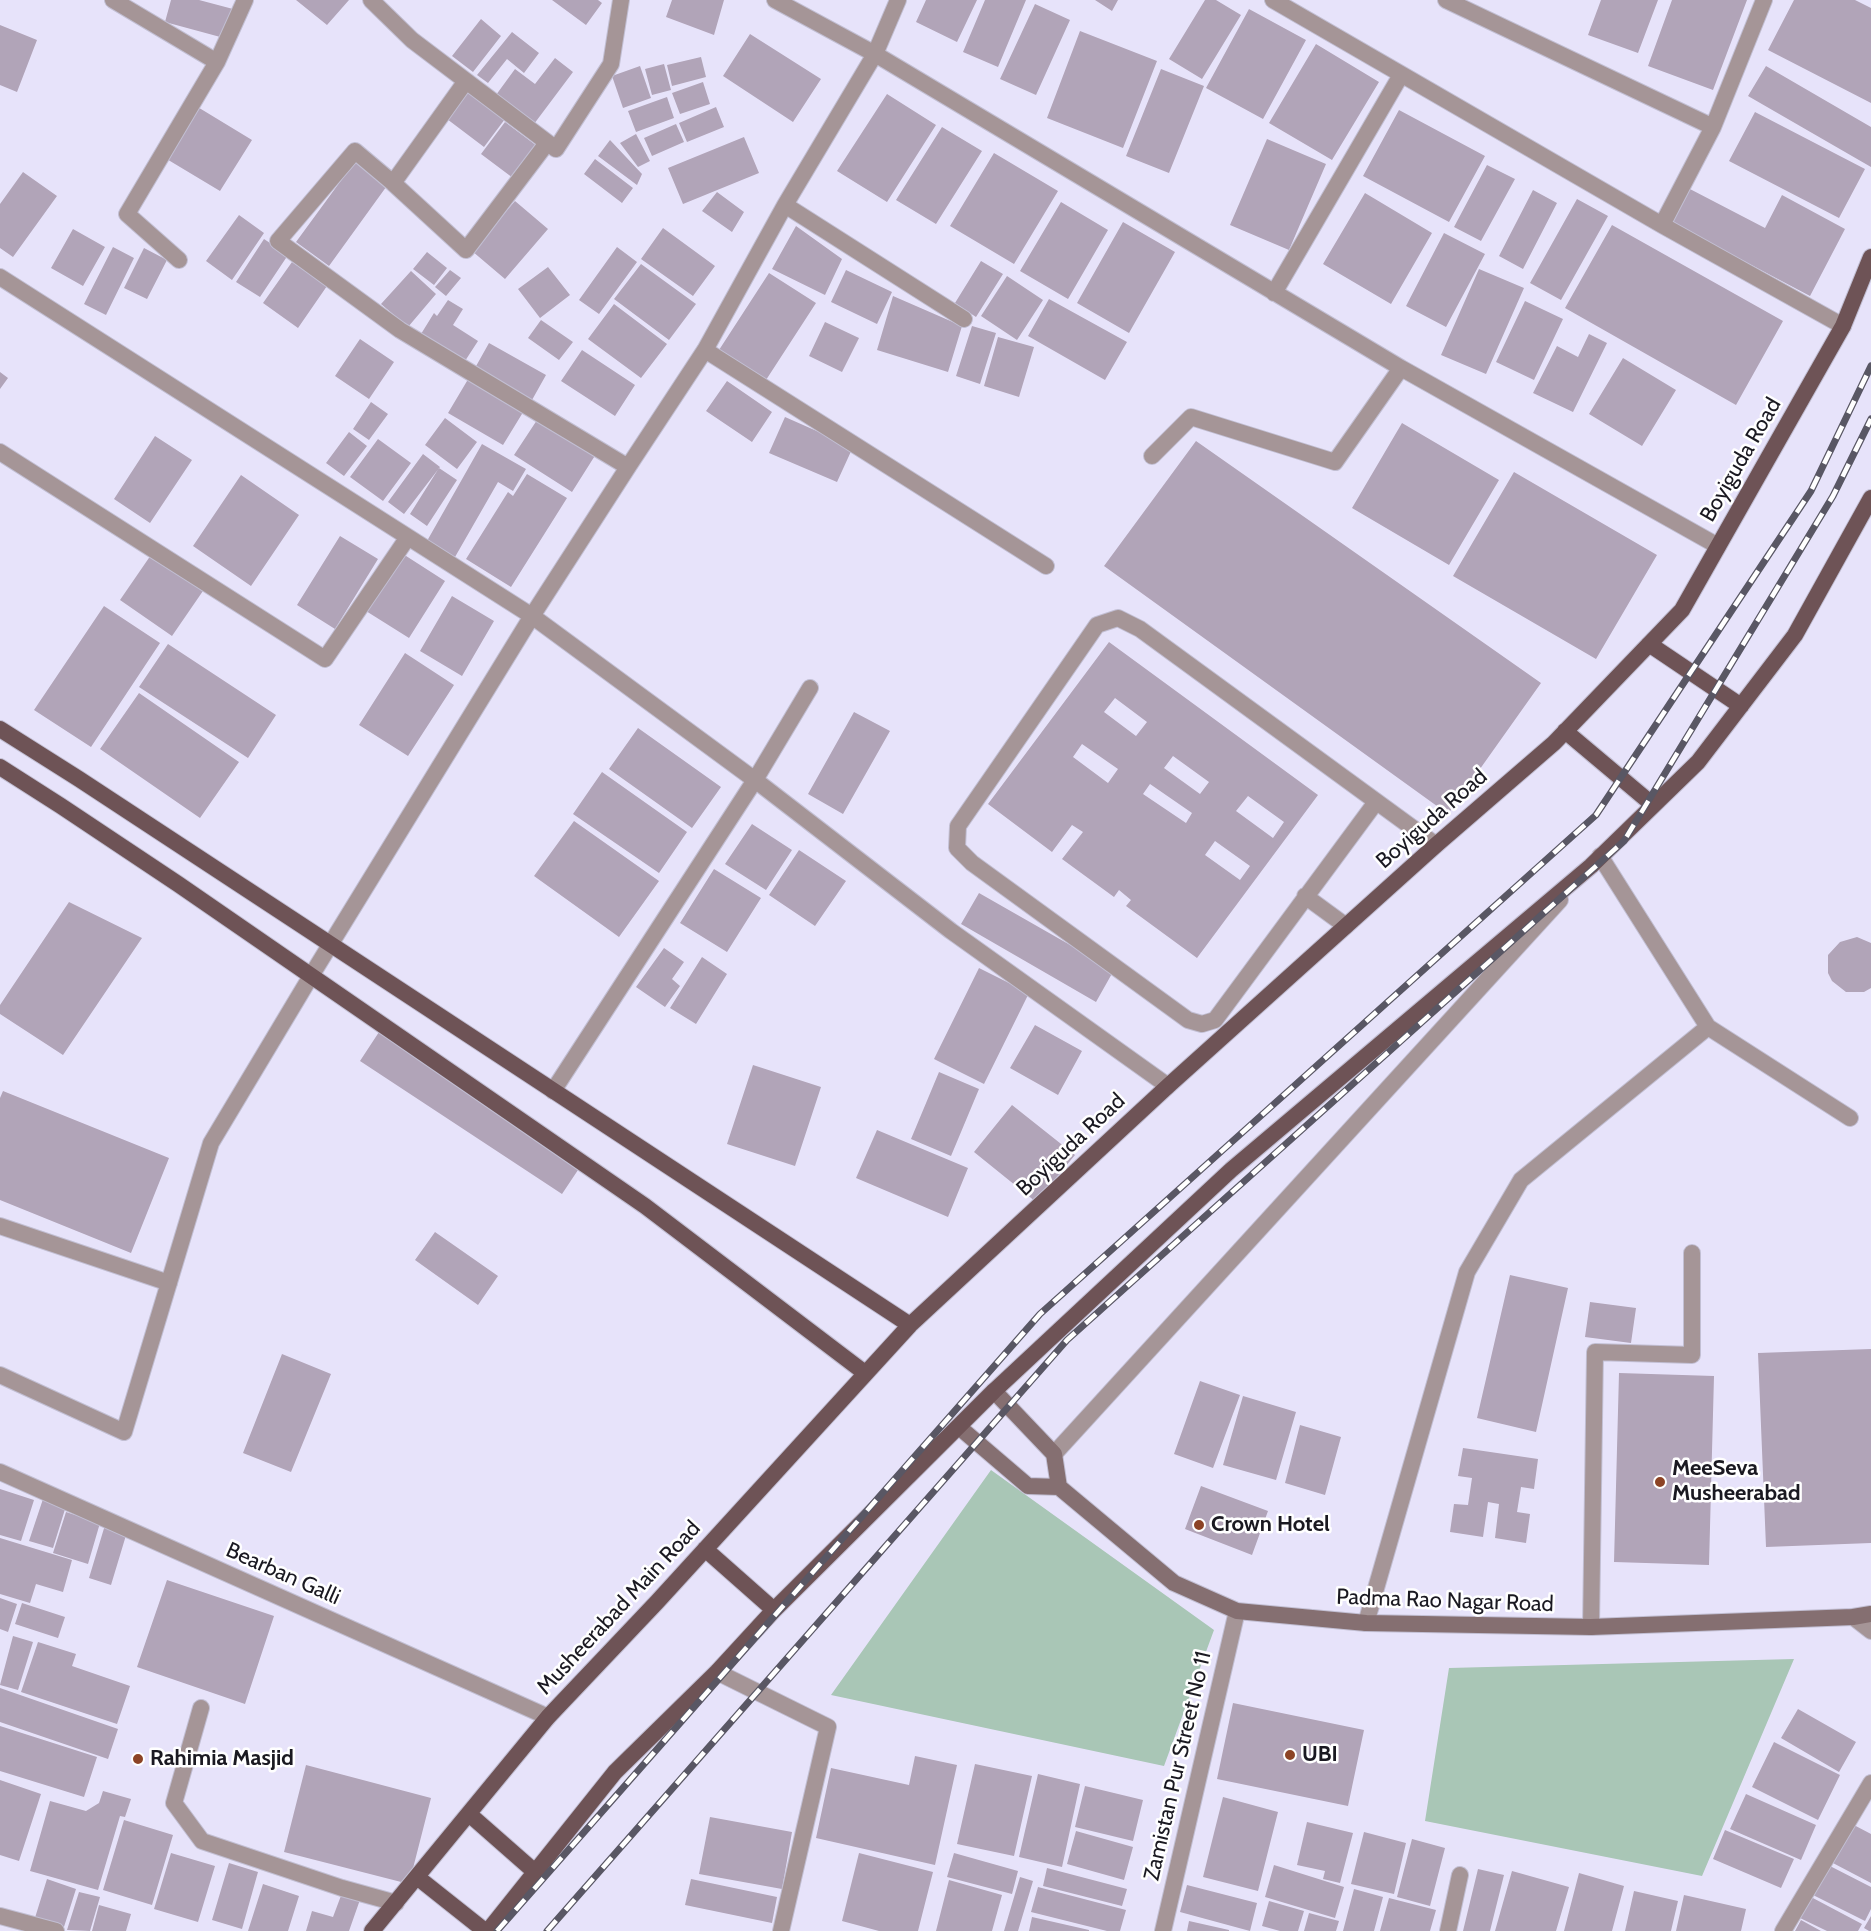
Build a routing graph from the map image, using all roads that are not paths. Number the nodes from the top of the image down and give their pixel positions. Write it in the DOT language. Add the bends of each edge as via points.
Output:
graph roads {
  1 [pos="112,0"];
  2 [pos="245,0"];
  3 [pos="371,0"];
  4 [pos="621,0"];
  5 [pos="775,0"];
  6 [pos="898,0"];
  7 [pos="1273,0"];
  8 [pos="1446,0"];
  9 [pos="1764,0"];
  10 [pos="875,54"];
  11 [pos="217,62"];
  12 [pos="1401,75"];
  13 [pos="466,81"];
  14 [pos="1713,127"];
  15 [pos="547,143"];
  16 [pos="393,183"];
  17 [pos="785,205"];
  18 [pos="1662,225"];
  19 [pos="1871,257"];
  20 [pos="179,260"];
  21 [pos="0,277"];
  22 [pos="1274,293"];
  23 [pos="964,319"];
  24 [pos="1843,326"];
  25 [pos="705,350"];
  26 [pos="1401,368"];
  27 [pos="0,452"];
  28 [pos="1152,456"];
  29 [pos="628,466"];
  30 [pos="1871,498"];
  31 [pos="408,537"];
  32 [pos="1718,546"];
  33 [pos="1046,566"];
  34 [pos="532,616"];
  35 [pos="1649,644"];
  36 [pos="810,688"];
  37 [pos="1741,706"];
  38 [pos="0,729"];
  39 [pos="1565,731"];
  40 [pos="0,767"];
  41 [pos="754,780"];
  42 [pos="1376,801"];
  43 [pos="1653,805"];
  44 [pos="1436,845"];
  45 [pos="1595,861"];
  46 [pos="1305,896"];
  47 [pos="1346,926"];
  48 [pos="330,945"];
  49 [pos="311,976"];
  50 [pos="1708,1028"];
  51 [pos="1168,1086"];
  52 [pos="553,1091"];
  53 [pos="1850,1118"];
  54 [pos="0,1226"];
  55 [pos="1692,1253"];
  56 [pos="169,1283"];
  57 [pos="910,1325"];
  58 [pos="865,1373"];
  59 [pos="0,1375"];
  60 [pos="994,1391"];
  61 [pos="959,1427"];
  62 [pos="1054,1454"];
  63 [pos="0,1472"];
  64 [pos="1059,1487"];
  65 [pos="705,1549"];
  66 [pos="774,1610"];
  67 [pos="1237,1611"];
  68 [pos="1871,1614"];
  69 [pos="1853,1617"];
  70 [pos="1366,1623"];
  71 [pos="1591,1627"];
  72 [pos="1871,1631"];
  73 [pos="717,1672"];
  74 [pos="201,1708"];
  75 [pos="548,1717"];
  76 [pos="1871,1783"];
  77 [pos="469,1814"];
  78 [pos="535,1872"];
  79 [pos="1460,1875"];
  80 [pos="417,1877"];
  81 [pos="396,1903"];
  82 [pos="0,1916"];
  83 [pos="56,1931"];
  84 [pos="372,1931"];
  85 [pos="487,1931"];
  86 [pos="781,1931"];
  87 [pos="1163,1931"];
  88 [pos="1448,1931"];
  89 [pos="1783,1931"];
  1 -- 11 [label="street"];
  2 -- 11 [label="street"];
  3 -- 13 [label="street" via="412,40"];
  4 -- 15 [label="street" via="611,64 556,149"];
  5 -- 10 [label="street"];
  6 -- 10 [label="street"];
  7 -- 12 [label="street"];
  8 -- 14 [label="street"];
  9 -- 14 [label="street"];
  10 -- 17 [label="street"];
  10 -- 22 [label="street"];
  11 -- 20 [label="street" via="127,214"];
  12 -- 18 [label="street"];
  12 -- 22 [label="street"];
  13 -- 15 [label="street"];
  13 -- 16 [label="street"];
  14 -- 18 [label="street"];
  15 -- 16 [label="street" via="466,250"];
  16 -- 29 [label="street" via="355,151 278,241 399,330"];
  17 -- 23 [label="street"];
  17 -- 25 [label="street"];
  18 -- 24 [label="street"];
  19 -- 24 [label="main road, Boyiguda Road"];
  21 -- 31 [label="street"];
  22 -- 26 [label="street"];
  24 -- 32 [label="main road, Boyiguda Road"];
  25 -- 29 [label="street"];
  25 -- 33 [label="street"];
  26 -- 28 [label="street" via="1335,462 1191,417"];
  26 -- 32 [label="street"];
  27 -- 31 [label="street" via="325,659"];
  29 -- 34 [label="street"];
  30 -- 37 [label="main road" via="1795,636"];
  31 -- 34 [label="street"];
  32 -- 35 [label="main road, Boyiguda Road" via="1682,610"];
  34 -- 41 [label="street"];
  34 -- 48 [label="street"];
  35 -- 37 [label="main road"];
  35 -- 39 [label="main road, Boyiguda Road"];
  36 -- 41 [label="street"];
  37 -- 43 [label="main road" via="1698,762"];
  38 -- 48 [label="main road"];
  39 -- 43 [label="main road"];
  39 -- 44 [label="main road, Boyiguda Road"];
  40 -- 49 [label="main road"];
  41 -- 51 [label="street" via="951,931"];
  41 -- 52 [label="street"];
  42 -- 44 [label="street"];
  42 -- 46 [label="street"];
  42 -- 46 [label="street" via="1140,629 1118,618 1097,625 958,826 957,848 972,863 1188,1020 1202,1024 1215,1020"];
  43 -- 45 [label="main road"];
  44 -- 47 [label="main road, Boyiguda Road"];
  45 -- 50 [label="street"];
  45 -- 60 [label="main road" via="1231,1170"];
  45 -- 62 [label="street"];
  46 -- 47 [label="street"];
  47 -- 51 [label="main road, Boyiguda Road"];
  48 -- 49 [label="street"];
  48 -- 52 [label="main road"];
  49 -- 56 [label="street" via="211,1143"];
  49 -- 58 [label="main road" via="645,1206"];
  50 -- 53 [label="street"];
  50 -- 70 [label="street" via="1521,1180 1467,1272"];
  51 -- 57 [label="main road, Boyiguda Road"];
  52 -- 57 [label="main road"];
  54 -- 56 [label="street"];
  55 -- 71 [label="street" via="1692,1355 1595,1352"];
  56 -- 59 [label="street" via="124,1432"];
  57 -- 58 [label="main road, Musheerabad Main Road"];
  58 -- 65 [label="main road, Musheerabad Main Road"];
  60 -- 61 [label="main road"];
  60 -- 62 [label="main road"];
  61 -- 64 [label="main road" via="1028,1486"];
  61 -- 66 [label="main road"];
  62 -- 64 [label="main road"];
  63 -- 75 [label="street, Bearban Galli"];
  64 -- 67 [label="main road, Padma Rao Nagar Road" via="1174,1583"];
  65 -- 66 [label="main road"];
  65 -- 75 [label="main road, Musheerabad Main Road"];
  66 -- 73 [label="main road"];
  67 -- 70 [label="main road, Padma Rao Nagar Road"];
  67 -- 87 [label="street, Zamistan Pur Street No 11"];
  68 -- 69 [label="main road, Padma Rao Nagar Road"];
  69 -- 71 [label="main road, Padma Rao Nagar Road"];
  69 -- 72 [label="street"];
  70 -- 71 [label="main road, Padma Rao Nagar Road"];
  73 -- 78 [label="main road" via="615,1772"];
  73 -- 86 [label="street" via="828,1727"];
  74 -- 81 [label="street" via="174,1803 202,1841"];
  75 -- 77 [label="main road, Musheerabad Main Road"];
  76 -- 89 [label="street"];
  77 -- 78 [label="main road"];
  77 -- 80 [label="main road, Musheerabad Main Road"];
  78 -- 85 [label="main road"];
  79 -- 88 [label="street"];
  80 -- 81 [label="main road, Musheerabad Main Road"];
  80 -- 85 [label="main road"];
  81 -- 84 [label="main road, Musheerabad Main Road"];
  82 -- 83 [label="street"];
}
